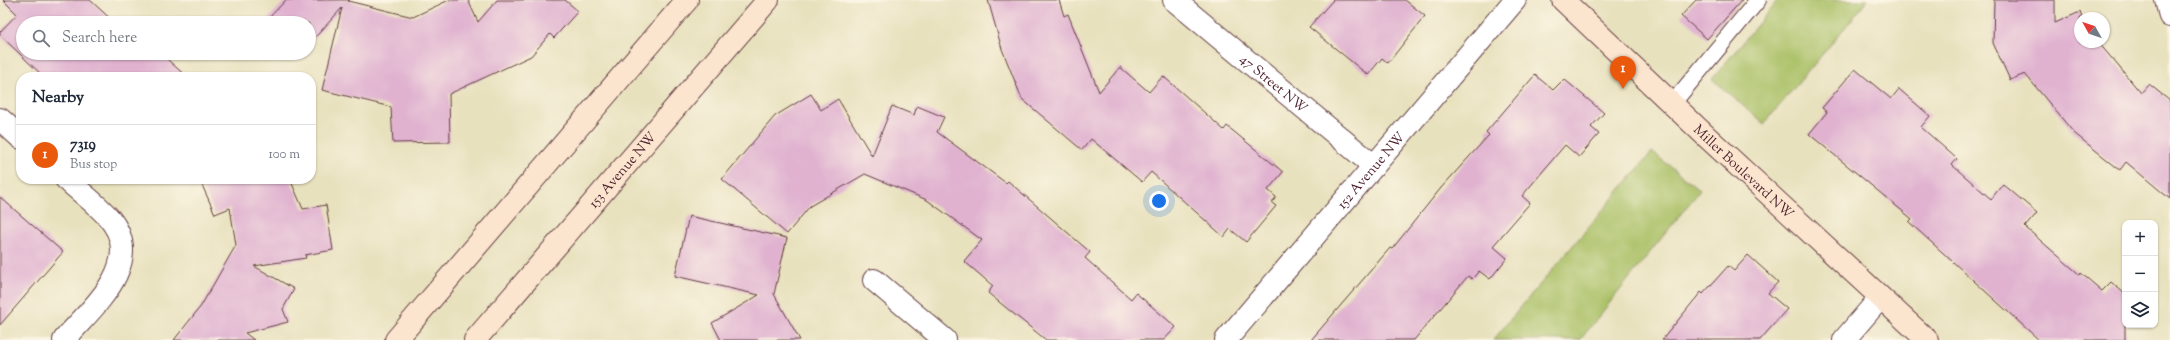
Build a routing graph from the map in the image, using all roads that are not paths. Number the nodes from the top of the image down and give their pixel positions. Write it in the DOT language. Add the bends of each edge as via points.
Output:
graph roads {
  1 [pos="687,0"];
  2 [pos="768,0"];
  3 [pos="1174,0"];
  4 [pos="1515,0"];
  5 [pos="1563,0"];
  6 [pos="1758,0"];
  7 [pos="2166,0"];
  8 [pos="2170,16"];
  9 [pos="1672,104"];
  10 [pos="0,119"];
  11 [pos="16,133"];
  12 [pos="1374,166"];
  13 [pos="72,184"];
  14 [pos="874,280"];
  15 [pos="1880,298"];
  16 [pos="64,340"];
  17 [pos="396,340"];
  18 [pos="476,340"];
  19 [pos="945,340"];
  20 [pos="1226,340"];
  21 [pos="1844,340"];
  22 [pos="1927,340"];
  1 -- 17 [label="main road"];
  2 -- 18 [label="main road, 153 Avenue NW"];
  3 -- 12 [label="street, 47 Street NW"];
  4 -- 12 [label="street, 152 Avenue NW"];
  5 -- 9 [label="main road, Miller Boulevard NW"];
  6 -- 9 [label="lane"];
  7 -- 8 [label="street"];
  9 -- 15 [label="main road, Miller Boulevard NW"];
  10 -- 11 [label="street"];
  12 -- 20 [label="street, 152 Avenue NW"];
  13 -- 16 [label="street" via="109,218 117,231 123,250 118,274 111,286"];
  14 -- 19 [label="street"];
  15 -- 21 [label="street"];
  15 -- 22 [label="main road, Miller Boulevard NW"];
}
